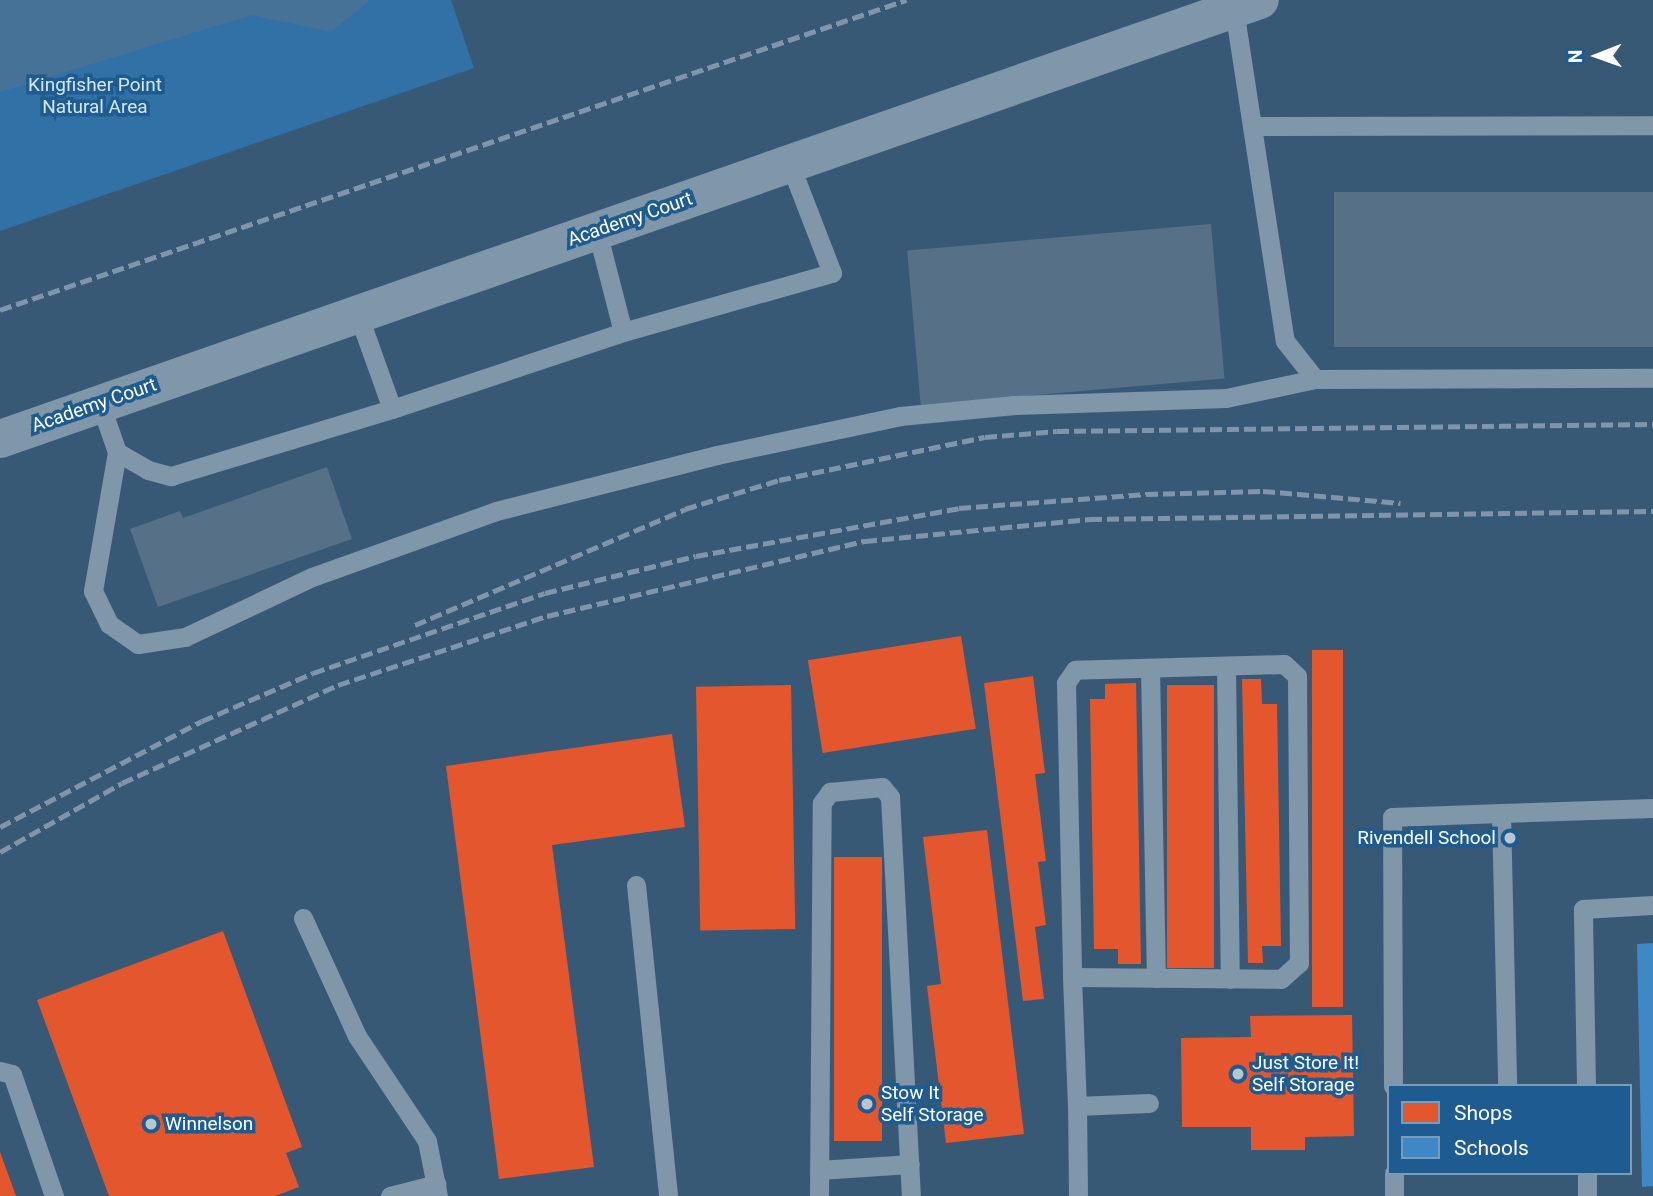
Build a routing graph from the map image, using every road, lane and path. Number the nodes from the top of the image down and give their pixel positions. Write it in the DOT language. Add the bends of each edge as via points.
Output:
graph roads {
  1 [pos="1247,5"];
  2 [pos="1653,125"];
  3 [pos="1252,126"];
  4 [pos="790,164"];
  5 [pos="597,230"];
  6 [pos="358,314"];
  7 [pos="623,332"];
  8 [pos="1653,378"];
  9 [pos="1315,379"];
  10 [pos="100,403"];
  11 [pos="392,409"];
  12 [pos="0,439"];
  13 [pos="117,452"];
  14 [pos="1226,666"];
  15 [pos="1150,668"];
  16 [pos="1653,808"];
  17 [pos="1502,813"];
  18 [pos="636,885"];
  19 [pos="1653,905"];
  20 [pos="303,918"];
  21 [pos="1072,977"];
  22 [pos="1156,978"];
  23 [pos="1230,979"];
  24 [pos="0,1070"];
  25 [pos="1393,1084"];
  26 [pos="1507,1084"];
  27 [pos="1586,1084"];
  28 [pos="1149,1103"];
  29 [pos="1077,1106"];
  30 [pos="909,1164"];
  31 [pos="819,1170"];
  32 [pos="1394,1175"];
  33 [pos="1587,1175"];
  34 [pos="437,1190"];
  35 [pos="54,1196"];
  36 [pos="390,1196"];
  37 [pos="668,1196"];
  38 [pos="818,1196"];
  39 [pos="911,1196"];
  40 [pos="1078,1196"];
  41 [pos="1394,1196"];
  42 [pos="1587,1196"];
  1 -- 3 [label="lane"];
  1 -- 4 [label="street, Academy Court"];
  2 -- 3 [label="lane"];
  3 -- 9 [label="lane" via="1285,341"];
  4 -- 5 [label="street, Academy Court"];
  4 -- 7 [label="lane" via="832,272"];
  5 -- 6 [label="street, Academy Court"];
  5 -- 7 [label="lane"];
  6 -- 10 [label="street, Academy Court"];
  6 -- 11 [label="lane"];
  7 -- 11 [label="lane"];
  8 -- 9 [label="lane"];
  9 -- 13 [label="lane" via="1226,398 1014,405 900,416 717,455 496,511 312,577 185,637 138,644 109,624 93,591"];
  10 -- 12 [label="street, Academy Court"];
  10 -- 13 [label="lane"];
  11 -- 13 [label="lane" via="171,476 148,470"];
  14 -- 15 [label="lane"];
  14 -- 23 [label="lane"];
  14 -- 23 [label="lane" via="1284,664 1297,676 1299,963 1281,979"];
  15 -- 21 [label="lane" via="1075,670 1066,683"];
  15 -- 22 [label="lane"];
  16 -- 17 [label="lane"];
  17 -- 25 [label="lane" via="1392,817"];
  17 -- 26 [label="lane"];
  18 -- 37 [label="lane"];
  19 -- 27 [label="lane" via="1583,909"];
  20 -- 34 [label="lane" via="357,1036 427,1141"];
  21 -- 22 [label="lane"];
  21 -- 29 [label="lane"];
  22 -- 23 [label="lane"];
  24 -- 35 [label="lane" via="12,1074"];
  28 -- 29 [label="lane"];
  29 -- 40 [label="lane"];
  30 -- 31 [label="lane"];
  30 -- 31 [label="lane" via="890,797 882,787 830,792 822,803"];
  30 -- 39 [label="lane"];
  31 -- 38 [label="lane"];
  32 -- 41 [label="lane"];
  33 -- 42 [label="lane"];
  34 -- 36 [label="lane"];
}
